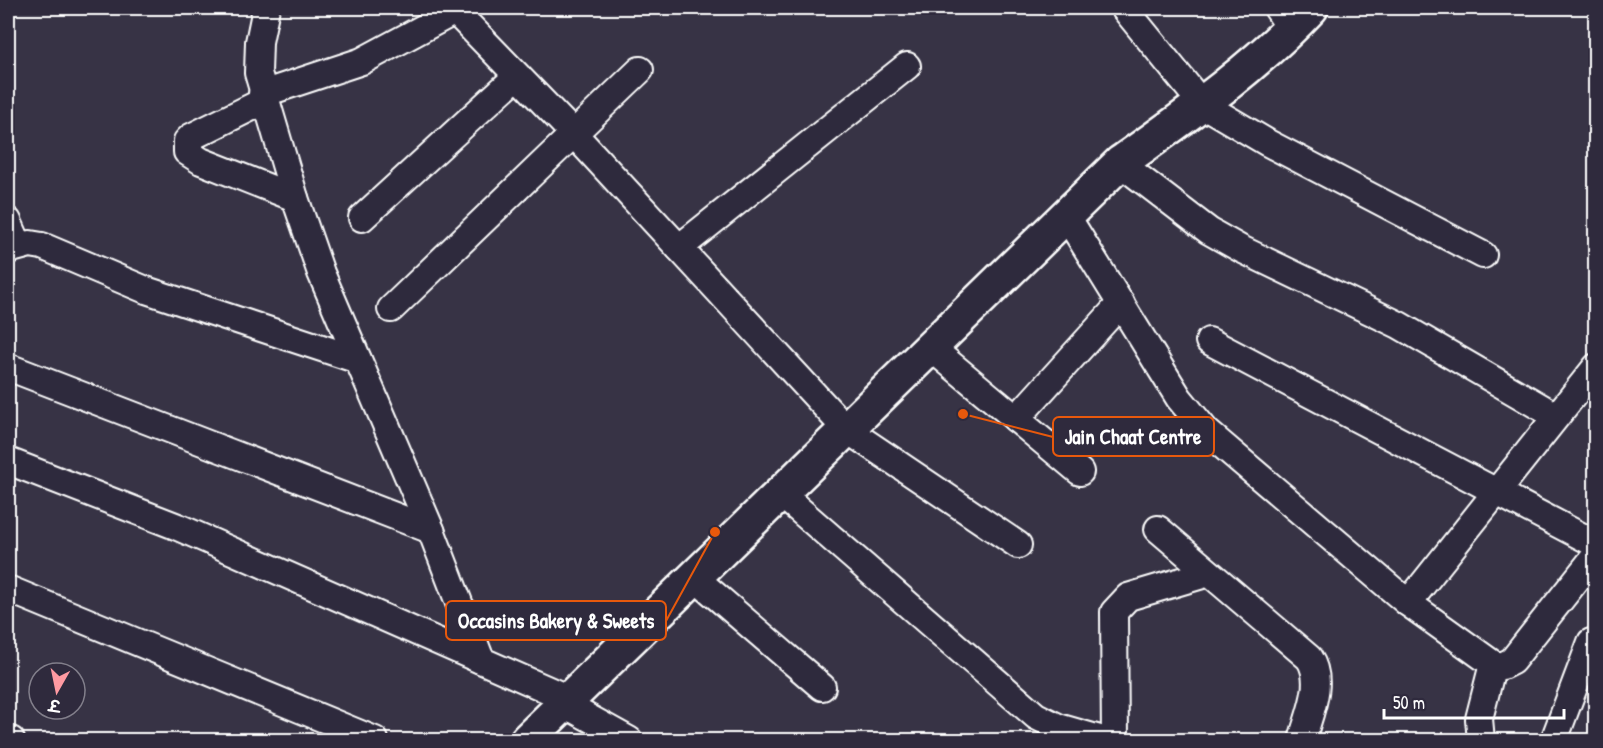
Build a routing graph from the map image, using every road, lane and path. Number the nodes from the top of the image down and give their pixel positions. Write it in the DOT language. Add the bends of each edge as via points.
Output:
graph roads {
  1 [pos="266,8"];
  2 [pos="1124,8"];
  3 [pos="453,9"];
  4 [pos="1293,14"];
  5 [pos="907,66"];
  6 [pos="640,70"];
  7 [pos="517,76"];
  8 [pos="263,98"];
  9 [pos="1202,104"];
  10 [pos="572,132"];
  11 [pos="1120,163"];
  12 [pos="295,198"];
  13 [pos="1066,215"];
  14 [pos="362,218"];
  15 [pos="8,221"];
  16 [pos="13,248"];
  17 [pos="679,248"];
  18 [pos="1483,255"];
  19 [pos="1120,303"];
  20 [pos="391,309"];
  21 [pos="1209,340"];
  22 [pos="930,347"];
  23 [pos="358,360"];
  24 [pos="8,367"];
  25 [pos="1596,367"];
  26 [pos="1556,416"];
  27 [pos="1016,419"];
  28 [pos="846,429"];
  29 [pos="8,461"];
  30 [pos="1080,472"];
  31 [pos="1497,491"];
  32 [pos="780,493"];
  33 [pos="1158,529"];
  34 [pos="431,530"];
  35 [pos="1596,544"];
  36 [pos="1018,545"];
  37 [pos="1596,555"];
  38 [pos="1209,573"];
  39 [pos="694,577"];
  40 [pos="8,589"];
  41 [pos="1408,603"];
  42 [pos="1591,642"];
  43 [pos="481,660"];
  44 [pos="1493,664"];
  45 [pos="822,687"];
  46 [pos="567,702"];
  47 [pos="375,741"];
  48 [pos="527,741"];
  49 [pos="629,741"];
  50 [pos="1104,741"];
  51 [pos="1116,741"];
  52 [pos="1302,741"];
  53 [pos="1482,741"];
  54 [pos="1554,741"];
  1 -- 8 [label="street" via="258,57"];
  2 -- 9 [label="street"];
  3 -- 7 [label="street"];
  3 -- 8 [label="street" via="362,62"];
  4 -- 9 [label="highway"];
  5 -- 17 [label="street"];
  6 -- 10 [label="street"];
  7 -- 10 [label="street"];
  7 -- 14 [label="street"];
  8 -- 12 [label="street"];
  8 -- 12 [label="street" via="191,137 187,152"];
  9 -- 11 [label="highway"];
  9 -- 18 [label="street" via="1268,143"];
  10 -- 17 [label="street"];
  10 -- 20 [label="street"];
  11 -- 13 [label="highway"];
  11 -- 26 [label="street" via="1209,231 1398,325"];
  12 -- 23 [label="street"];
  13 -- 19 [label="street"];
  13 -- 22 [label="highway"];
  15 -- 16 [label="street"];
  16 -- 23 [label="street" via="42,246 146,290"];
  17 -- 28 [label="street"];
  19 -- 27 [label="street"];
  19 -- 41 [label="street" via="1179,398 1207,432"];
  21 -- 31 [label="street"];
  22 -- 27 [label="street"];
  22 -- 28 [label="highway"];
  23 -- 34 [label="street"];
  24 -- 34 [label="street"];
  25 -- 26 [label="street"];
  26 -- 31 [label="street"];
  27 -- 30 [label="street"];
  28 -- 32 [label="highway"];
  28 -- 36 [label="street"];
  29 -- 43 [label="street" via="178,527"];
  31 -- 35 [label="street"];
  31 -- 41 [label="street"];
  32 -- 39 [label="highway"];
  32 -- 50 [label="street" via="1036,716"];
  33 -- 38 [label="street"];
  34 -- 43 [label="street"];
  37 -- 44 [label="street" via="1512,661 1502,666"];
  38 -- 51 [label="street" via="1128,597 1114,612"];
  38 -- 52 [label="street" via="1316,668 1318,679"];
  39 -- 45 [label="street"];
  39 -- 46 [label="highway"];
  40 -- 47 [label="street"];
  41 -- 44 [label="street"];
  42 -- 54 [label="street"];
  43 -- 46 [label="street"];
  44 -- 53 [label="street" via="1479,719"];
  46 -- 48 [label="highway"];
  46 -- 49 [label="street"];
}
